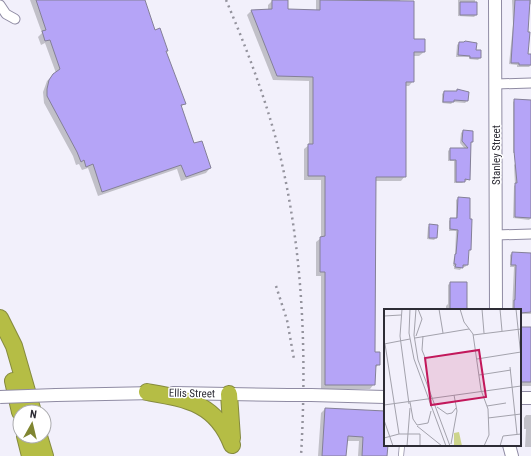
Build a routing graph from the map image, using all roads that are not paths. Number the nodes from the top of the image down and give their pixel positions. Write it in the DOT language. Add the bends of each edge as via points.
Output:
graph roads {
  1 [pos="496,0"];
  2 [pos="0,6"];
  3 [pos="15,19"];
  4 [pos="531,83"];
  5 [pos="496,84"];
  6 [pos="531,234"];
  7 [pos="496,235"];
  8 [pos="496,309"];
  9 [pos="0,318"];
  10 [pos="0,324"];
  11 [pos="147,392"];
  12 [pos="229,394"];
  13 [pos="0,397"];
  14 [pos="384,397"];
  15 [pos="18,404"];
  16 [pos="30,404"];
  17 [pos="27,444"];
  18 [pos="41,444"];
  19 [pos="402,446"];
  20 [pos="509,446"];
  21 [pos="233,451"];
  22 [pos="30,456"];
  23 [pos="45,456"];
  24 [pos="401,456"];
  25 [pos="512,456"];
  1 -- 5 [label="street, Stanley Street"];
  2 -- 3 [label="street" via="6,14"];
  4 -- 5 [label="street"];
  5 -- 7 [label="street, Stanley Street"];
  6 -- 7 [label="street"];
  7 -- 8 [label="street, Stanley Street"];
  9 -- 16 [label="highway" via="14,346"];
  10 -- 15 [label="highway"];
  11 -- 12 [label="street, Ellis Street"];
  11 -- 13 [label="street, Ellis Street, bridge"];
  11 -- 21 [label="highway" via="205,408 221,423"];
  12 -- 14 [label="street, Ellis Street, bridge"];
  12 -- 21 [label="highway"];
  17 -- 22 [label="highway"];
  18 -- 23 [label="highway"];
  19 -- 24 [label="lane"];
  20 -- 25 [label="street"];
}
